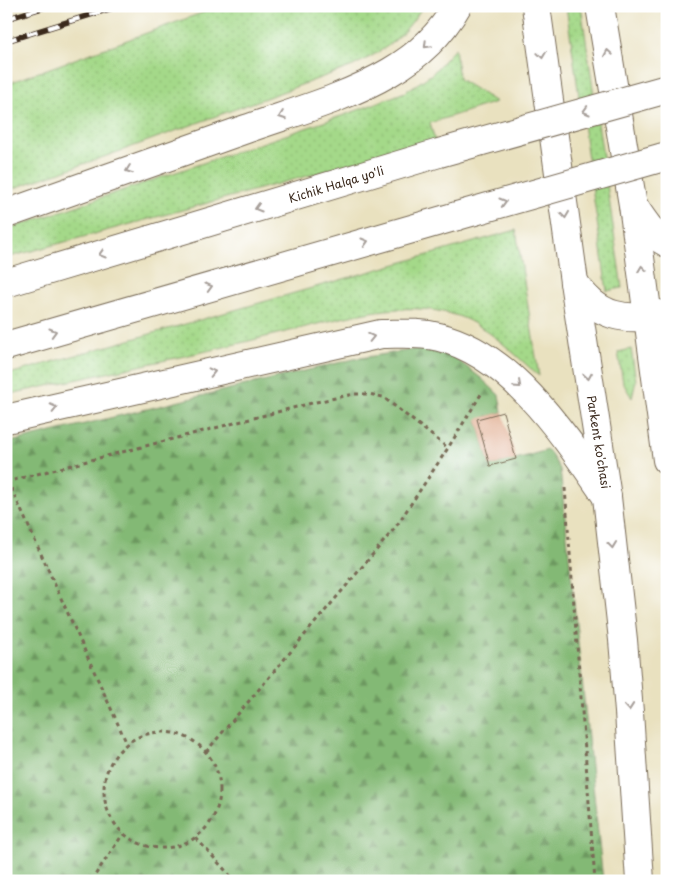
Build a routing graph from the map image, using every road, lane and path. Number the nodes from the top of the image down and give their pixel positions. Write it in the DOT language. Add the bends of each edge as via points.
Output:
graph roads {
  1 [pos="457,6"];
  2 [pos="536,6"];
  3 [pos="600,6"];
  4 [pos="667,88"];
  5 [pos="667,156"];
  6 [pos="633,205"];
  7 [pos="6,214"];
  8 [pos="667,243"];
  9 [pos="574,282"];
  10 [pos="6,283"];
  11 [pos="658,316"];
  12 [pos="6,346"];
  13 [pos="486,387"];
  14 [pos="6,419"];
  15 [pos="448,448"];
  16 [pos="667,460"];
  17 [pos="7,482"];
  18 [pos="607,497"];
  19 [pos="566,502"];
  20 [pos="127,744"];
  21 [pos="206,752"];
  22 [pos="123,834"];
  23 [pos="196,838"];
  24 [pos="91,881"];
  25 [pos="235,881"];
  26 [pos="595,881"];
  27 [pos="640,881"];
  1 -- 7 [label="main road, one-way" via="426,47 378,78 306,108"];
  2 -- 9 [label="main road, Parkent ko'chasi, one-way"];
  6 -- 3 [label="main road, one-way"];
  4 -- 10 [label="main road, Kichik Halqa yo'li, one-way, bridge"];
  12 -- 5 [label="main road, one-way, bridge"];
  6 -- 8 [label="main road" via="651,230"];
  11 -- 6 [label="main road, one-way"];
  9 -- 11 [label="main road" via="588,300 606,313 627,318"];
  9 -- 18 [label="main road, Parkent ko'chasi, one-way"];
  11 -- 16 [label="main road"];
  13 -- 15 [label="path"];
  14 -- 18 [label="main road, one-way" via="382,334 416,333 440,337 468,348 524,390 554,421"];
  15 -- 17 [label="path" via="383,398 354,394"];
  15 -- 21 [label="path" via="395,528"];
  17 -- 20 [label="path"];
  18 -- 27 [label="main road, Parkent ko'chasi, one-way" via="627,685"];
  19 -- 26 [label="path"];
  20 -- 21 [label="path" via="154,732 173,733 191,740"];
  20 -- 22 [label="path" via="109,764 104,782 104,802 111,819"];
  21 -- 23 [label="path" via="216,768 220,788 218,807"];
  22 -- 23 [label="path" via="140,844 159,849 178,846"];
  22 -- 24 [label="path"];
  23 -- 25 [label="path"];
}
